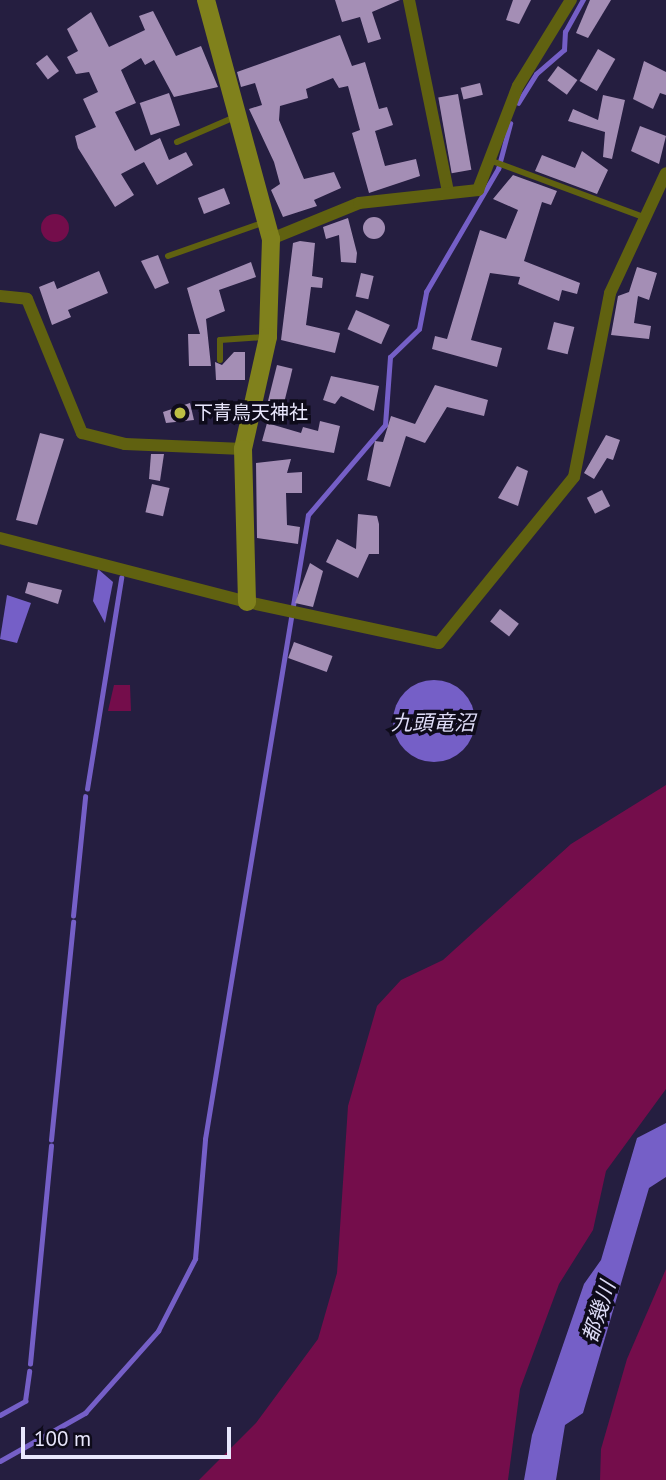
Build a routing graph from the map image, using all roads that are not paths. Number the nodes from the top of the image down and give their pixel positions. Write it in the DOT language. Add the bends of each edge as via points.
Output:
graph roads {
  1 [pos="206,0"];
  2 [pos="409,0"];
  3 [pos="571,0"];
  4 [pos="237,116"];
  5 [pos="177,142"];
  6 [pos="492,161"];
  7 [pos="666,173"];
  8 [pos="448,192"];
  9 [pos="643,217"];
  10 [pos="269,230"];
  11 [pos="168,256"];
  12 [pos="0,296"];
  13 [pos="268,337"];
  14 [pos="220,360"];
  15 [pos="243,449"];
  16 [pos="0,538"];
  17 [pos="247,602"];
  1 -- 4 [label="street"];
  2 -- 8 [label="street"];
  3 -- 6 [label="street" via="518,86"];
  4 -- 5 [label="lane"];
  4 -- 10 [label="street"];
  6 -- 8 [label="street" via="478,190"];
  6 -- 9 [label="lane"];
  7 -- 9 [label="street"];
  8 -- 10 [label="street" via="359,203"];
  9 -- 17 [label="street" via="610,293 574,477 439,643"];
  10 -- 11 [label="lane"];
  10 -- 13 [label="street"];
  12 -- 15 [label="street" via="27,299 82,433 125,444"];
  13 -- 14 [label="lane" via="220,340"];
  13 -- 15 [label="street"];
  15 -- 17 [label="street"];
  16 -- 17 [label="street"];
}
